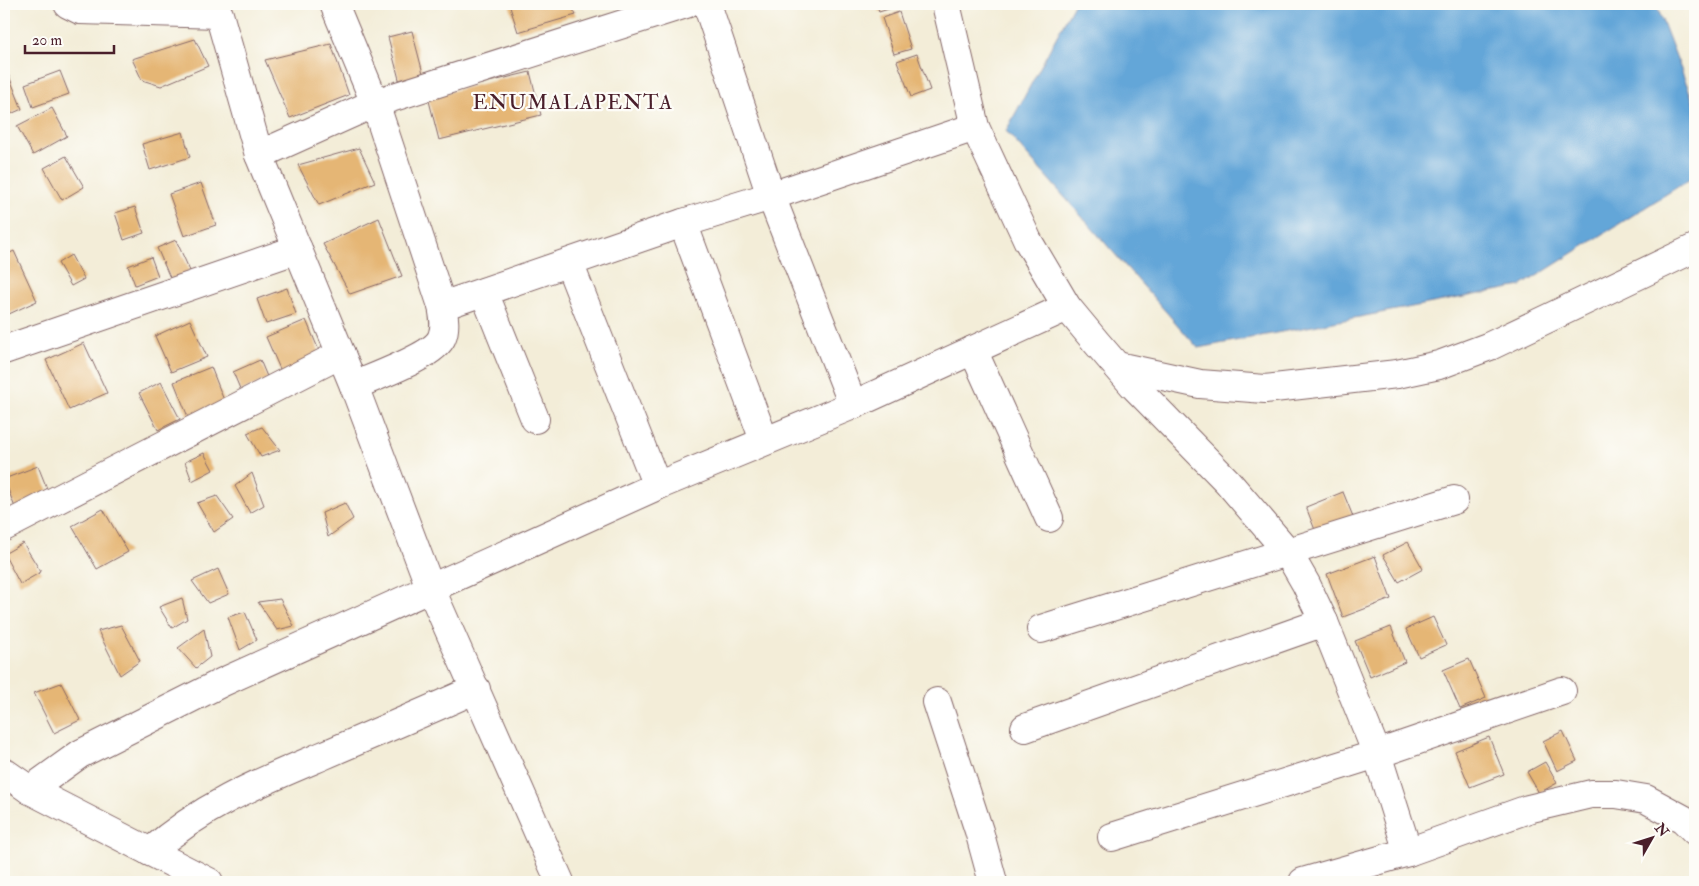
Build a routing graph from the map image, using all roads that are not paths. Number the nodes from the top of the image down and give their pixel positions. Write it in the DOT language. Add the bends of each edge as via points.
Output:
graph roads {
  1 [pos="68,4"];
  2 [pos="334,4"];
  3 [pos="686,4"];
  4 [pos="706,4"];
  5 [pos="946,4"];
  6 [pos="218,9"];
  7 [pos="375,103"];
  8 [pos="975,127"];
  9 [pos="259,155"];
  10 [pos="771,196"];
  11 [pos="683,223"];
  12 [pos="1695,248"];
  13 [pos="298,249"];
  14 [pos="569,263"];
  15 [pos="484,292"];
  16 [pos="442,306"];
  17 [pos="1067,307"];
  18 [pos="4,350"];
  19 [pos="973,350"];
  20 [pos="340,354"];
  21 [pos="1117,366"];
  22 [pos="354,386"];
  23 [pos="853,405"];
  24 [pos="535,419"];
  25 [pos="764,440"];
  26 [pos="656,486"];
  27 [pos="1454,500"];
  28 [pos="1049,518"];
  29 [pos="4,526"];
  30 [pos="1287,552"];
  31 [pos="430,587"];
  32 [pos="1324,622"];
  33 [pos="1041,629"];
  34 [pos="476,689"];
  35 [pos="1562,691"];
  36 [pos="937,702"];
  37 [pos="1025,728"];
  38 [pos="1377,754"];
  39 [pos="4,772"];
  40 [pos="30,790"];
  41 [pos="1695,831"];
  42 [pos="1112,837"];
  43 [pos="150,852"];
  44 [pos="1408,852"];
  45 [pos="209,882"];
  46 [pos="560,882"];
  47 [pos="993,882"];
  48 [pos="1303,882"];
  1 -- 6 [label="street" via="80,10"];
  2 -- 7 [label="street"];
  3 -- 7 [label="street"];
  4 -- 10 [label="street"];
  5 -- 8 [label="street"];
  6 -- 9 [label="street"];
  7 -- 9 [label="street"];
  7 -- 16 [label="street"];
  8 -- 10 [label="street"];
  8 -- 17 [label="street" via="1028,241"];
  9 -- 13 [label="street"];
  10 -- 11 [label="street"];
  10 -- 23 [label="street"];
  11 -- 14 [label="street"];
  11 -- 25 [label="street"];
  12 -- 21 [label="street" via="1490,346 1439,365 1397,374 1265,389 1200,384"];
  13 -- 18 [label="street"];
  13 -- 20 [label="street"];
  14 -- 15 [label="street"];
  14 -- 26 [label="street"];
  15 -- 16 [label="street"];
  15 -- 24 [label="street"];
  16 -- 22 [label="street" via="445,324 442,339 408,363"];
  17 -- 19 [label="street"];
  17 -- 21 [label="street"];
  19 -- 23 [label="street"];
  19 -- 28 [label="street"];
  20 -- 22 [label="street"];
  20 -- 29 [label="street"];
  21 -- 30 [label="street"];
  22 -- 31 [label="street"];
  23 -- 25 [label="street"];
  25 -- 26 [label="street"];
  26 -- 31 [label="street"];
  27 -- 30 [label="street"];
  30 -- 32 [label="street"];
  30 -- 33 [label="street"];
  31 -- 34 [label="street"];
  31 -- 40 [label="street" via="205,691 80,754"];
  32 -- 37 [label="street"];
  32 -- 38 [label="street"];
  34 -- 43 [label="street" via="215,804 175,830"];
  34 -- 46 [label="street"];
  35 -- 38 [label="street"];
  36 -- 47 [label="street"];
  38 -- 42 [label="street"];
  38 -- 44 [label="street"];
  39 -- 40 [label="street"];
  40 -- 43 [label="street"];
  41 -- 44 [label="street" via="1683,819 1646,799 1591,794 1528,809"];
  43 -- 45 [label="street"];
  44 -- 48 [label="street"];
}
